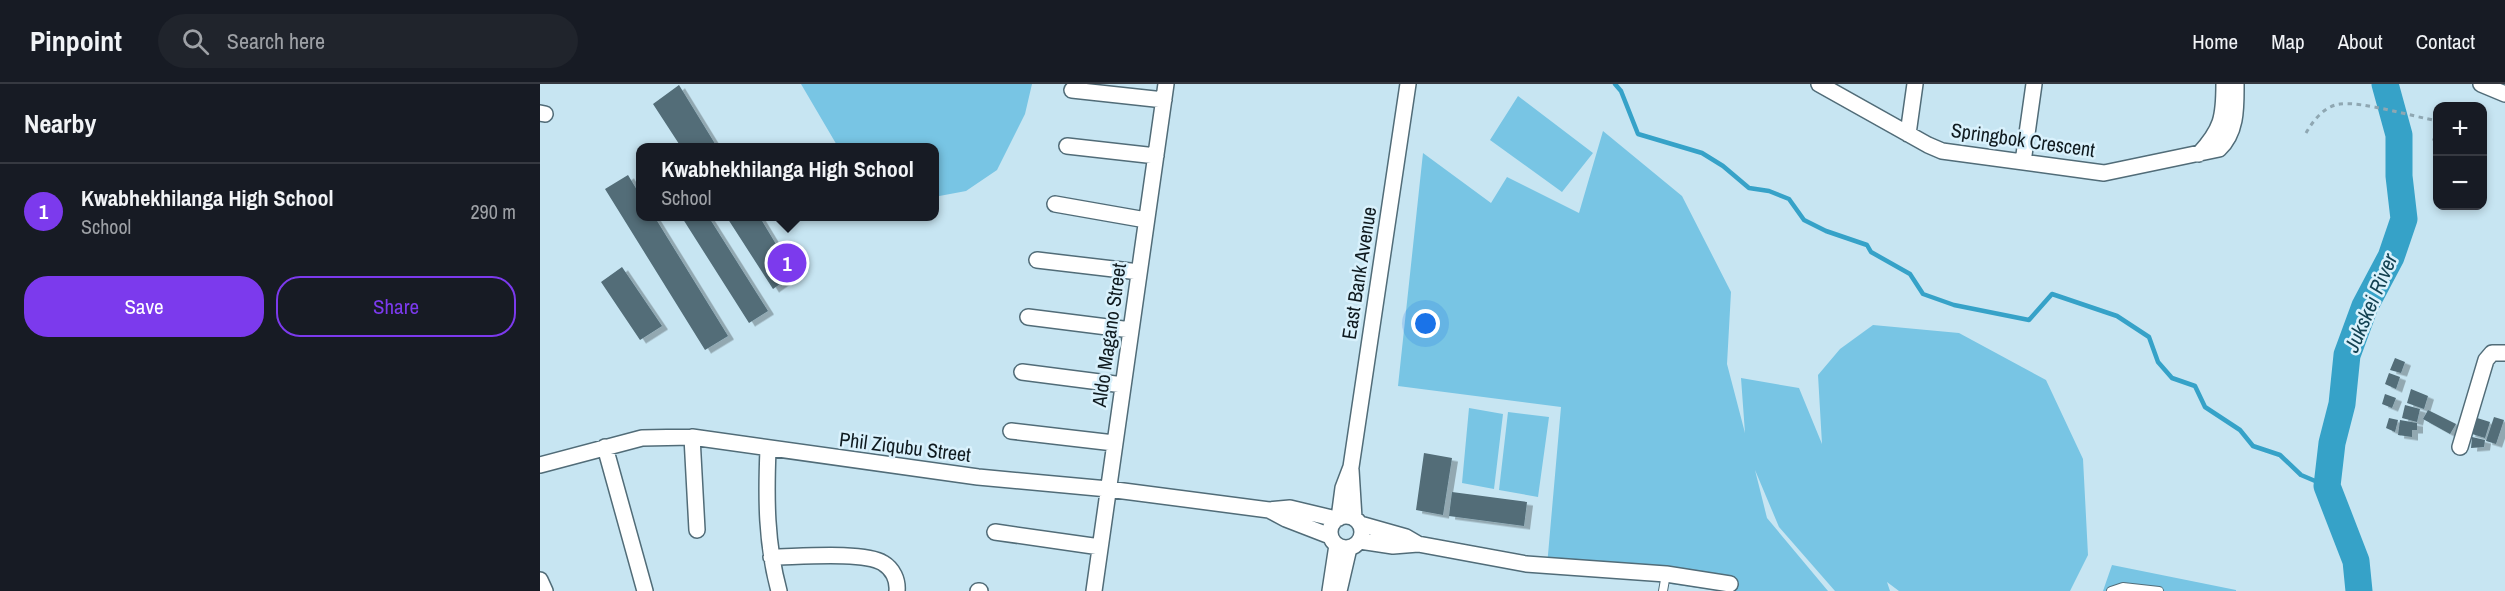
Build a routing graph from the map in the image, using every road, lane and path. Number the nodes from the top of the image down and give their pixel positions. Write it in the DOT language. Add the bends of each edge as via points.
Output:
graph roads {
  1 [pos="1166,84"];
  2 [pos="1408,84"];
  3 [pos="1819,84"];
  4 [pos="1915,84"];
  5 [pos="2034,84"];
  6 [pos="2224,84"];
  7 [pos="2236,84"];
  8 [pos="2481,84"];
  9 [pos="1072,90"];
  10 [pos="2505,94"];
  11 [pos="1164,100"];
  12 [pos="2433,120"];
  13 [pos="2306,133"];
  14 [pos="1908,134"];
  15 [pos="1067,146"];
  16 [pos="2199,154"];
  17 [pos="1156,156"];
  18 [pos="2023,162"];
  19 [pos="1055,204"];
  20 [pos="1146,219"];
  21 [pos="1037,260"];
  22 [pos="1139,272"];
  23 [pos="1028,317"];
  24 [pos="1131,330"];
  25 [pos="2505,353"];
  26 [pos="1022,372"];
  27 [pos="1123,385"];
  28 [pos="1011,431"];
  29 [pos="692,437"];
  30 [pos="1114,443"];
  31 [pos="605,447"];
  32 [pos="2460,447"];
  33 [pos="768,449"];
  34 [pos="540,465"];
  35 [pos="1108,489"];
  36 [pos="1269,510"];
  37 [pos="1347,520"];
  38 [pos="697,530"];
  39 [pos="995,532"];
  40 [pos="1344,543"];
  41 [pos="1418,544"];
  42 [pos="1100,547"];
  43 [pos="771,557"];
  44 [pos="1666,574"];
  45 [pos="1730,584"];
  46 [pos="645,591"];
  47 [pos="779,591"];
  48 [pos="897,591"];
  49 [pos="1094,591"];
  50 [pos="1330,591"];
  51 [pos="1339,591"];
  52 [pos="1663,591"];
  53 [pos="2111,591"];
  54 [pos="2159,591"];
  1 -- 11 [label="street, Aldo Magano Street"];
  2 -- 37 [label="street, East Bank Avenue" via="1351,467 1343,488"];
  3 -- 14 [label="street, Springbok Crescent"];
  4 -- 14 [label="street"];
  5 -- 18 [label="street"];
  6 -- 16 [label="street" via="2221,125"];
  7 -- 16 [label="street, Springbok Crescent" via="2234,120 2228,140 2219,149"];
  8 -- 10 [label="street"];
  9 -- 11 [label="street"];
  11 -- 17 [label="street, Aldo Magano Street"];
  12 -- 13 [label="path" via="2340,104 2319,115"];
  14 -- 18 [label="street, Springbok Crescent" via="1942,150"];
  15 -- 17 [label="street"];
  16 -- 18 [label="street, Springbok Crescent" via="2104,173"];
  17 -- 20 [label="street, Aldo Magano Street"];
  19 -- 20 [label="street"];
  20 -- 22 [label="street, Aldo Magano Street"];
  21 -- 22 [label="street"];
  22 -- 24 [label="street, Aldo Magano Street"];
  23 -- 24 [label="street"];
  24 -- 27 [label="street, Aldo Magano Street"];
  25 -- 32 [label="street" via="2492,353 2486,360"];
  26 -- 27 [label="street"];
  27 -- 30 [label="street, Aldo Magano Street"];
  28 -- 30 [label="street"];
  29 -- 31 [label="street, Phil Ziqubu Street" via="642,438"];
  29 -- 33 [label="street, Phil Ziqubu Street"];
  29 -- 38 [label="street"];
  30 -- 35 [label="street, Aldo Magano Street"];
  31 -- 34 [label="street, Phil Ziqubu Street"];
  31 -- 46 [label="street"];
  33 -- 35 [label="street, Phil Ziqubu Street" via="978,477"];
  33 -- 43 [label="street" via="766,497"];
  35 -- 36 [label="street, Phil Ziqubu Street"];
  35 -- 42 [label="street, Aldo Magano Street"];
  36 -- 37 [label="street, Phil Ziqubu Street" via="1290,508"];
  36 -- 40 [label="street, Phil Ziqubu Street"];
  37 -- 40 [label="street" via="1332,524"];
  37 -- 40 [label="street" via="1362,535"];
  37 -- 41 [label="street, Phil Ziqubu Street"];
  39 -- 42 [label="street"];
  40 -- 41 [label="street, Phil Ziqubu Street"];
  40 -- 50 [label="street"];
  40 -- 51 [label="street"];
  41 -- 44 [label="street" via="1526,564"];
  42 -- 49 [label="street, Aldo Magano Street"];
  43 -- 47 [label="street"];
  43 -- 48 [label="street" via="872,559 890,568"];
  44 -- 45 [label="street"];
  44 -- 52 [label="lane"];
  53 -- 54 [label="lane" via="2123,587"];
}
